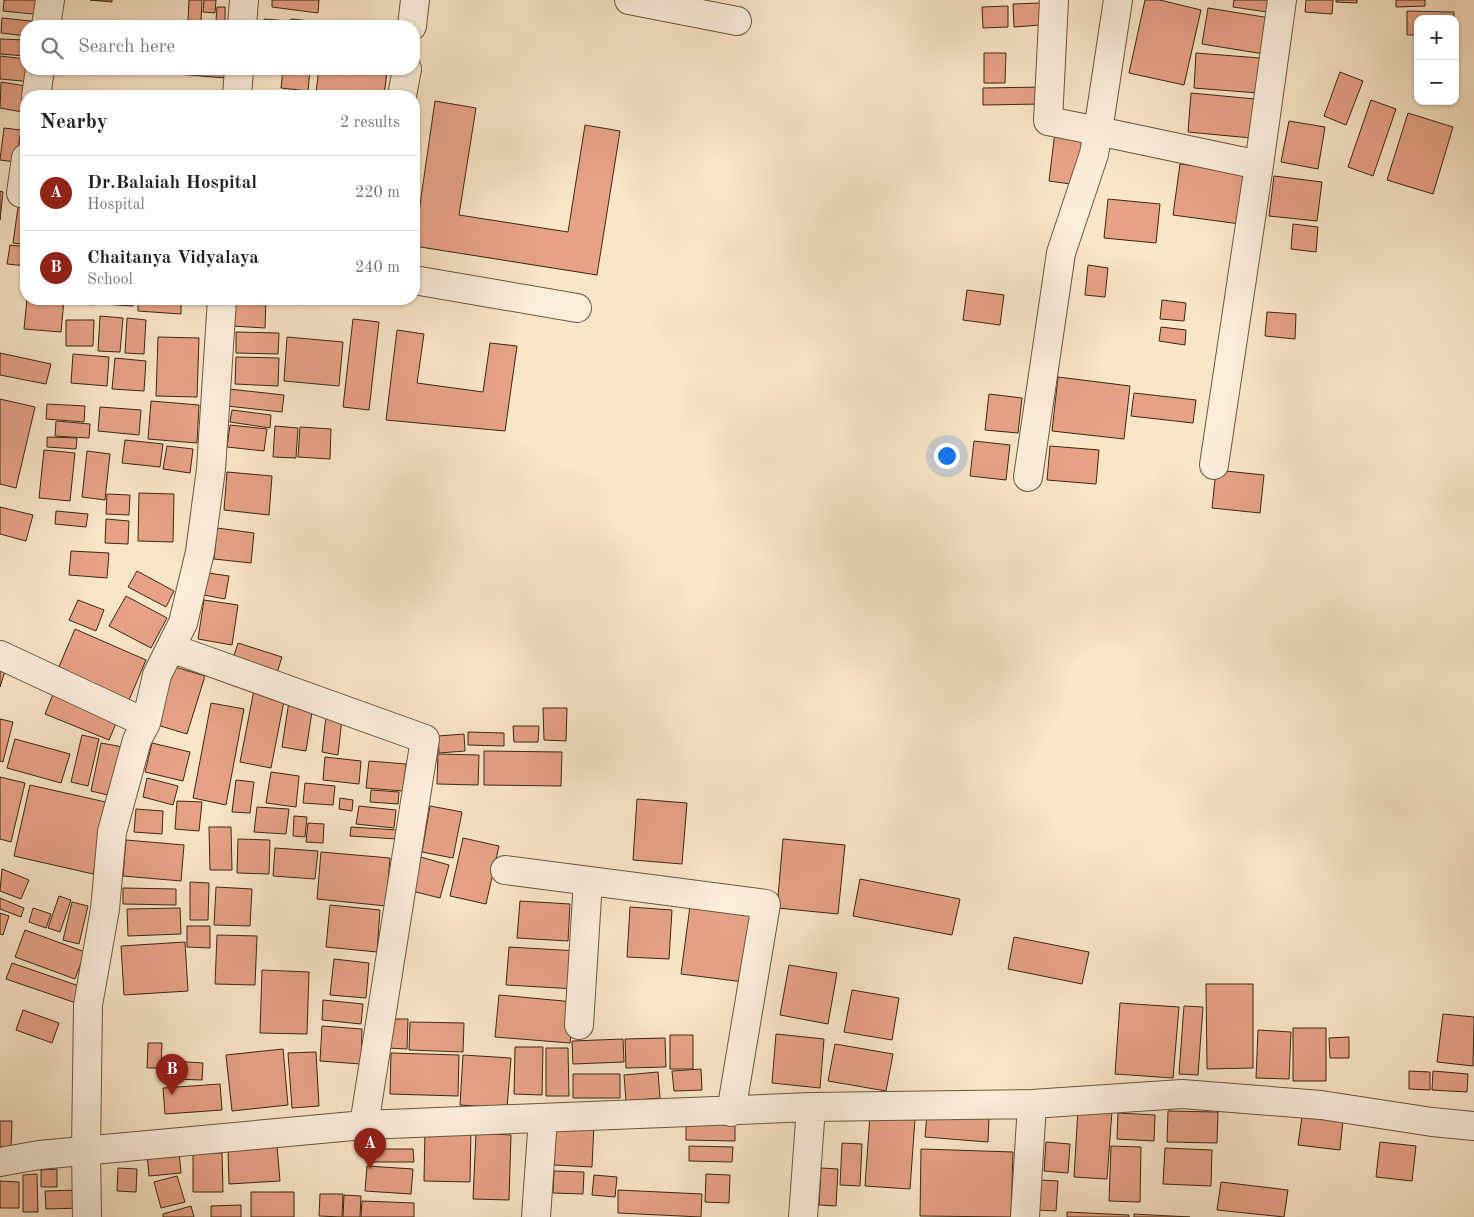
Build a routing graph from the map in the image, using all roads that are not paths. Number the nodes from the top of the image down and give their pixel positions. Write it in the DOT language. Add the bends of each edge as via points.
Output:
graph roads {
  1 [pos="50,0"];
  2 [pos="244,0"];
  3 [pos="415,0"];
  4 [pos="629,0"];
  5 [pos="1054,0"];
  6 [pos="1118,0"];
  7 [pos="1282,0"];
  8 [pos="47,20"];
  9 [pos="242,20"];
  10 [pos="413,20"];
  11 [pos="737,21"];
  12 [pos="39,75"];
  13 [pos="239,75"];
  14 [pos="406,75"];
  15 [pos="37,90"];
  16 [pos="237,90"];
  17 [pos="403,90"];
  18 [pos="1098,131"];
  19 [pos="1259,165"];
  20 [pos="420,281"];
  21 [pos="222,305"];
  22 [pos="577,308"];
  23 [pos="1214,465"];
  24 [pos="1028,477"];
  25 [pos="171,648"];
  26 [pos="0,655"];
  27 [pos="146,723"];
  28 [pos="505,870"];
  29 [pos="588,881"];
  30 [pos="579,1025"];
  31 [pos="1032,1104"];
  32 [pos="811,1107"];
  33 [pos="732,1112"];
  34 [pos="543,1118"];
  35 [pos="364,1125"];
  36 [pos="1474,1126"];
  37 [pos="86,1152"];
  38 [pos="0,1162"];
  39 [pos="87,1217"];
  40 [pos="536,1217"];
  41 [pos="803,1217"];
  42 [pos="1025,1217"];
  1 -- 8 [label="street"];
  2 -- 9 [label="street"];
  3 -- 10 [label="street"];
  4 -- 11 [label="street"];
  5 -- 18 [label="street" via="1048,121"];
  6 -- 18 [label="street"];
  7 -- 19 [label="street"];
  12 -- 15 [label="street"];
  13 -- 16 [label="street"];
  14 -- 17 [label="street"];
  18 -- 19 [label="street"];
  18 -- 24 [label="street" via="1094,154 1061,252"];
  19 -- 23 [label="street"];
  20 -- 22 [label="street"];
  21 -- 25 [label="street" via="211,469 201,542 183,623"];
  25 -- 27 [label="street" via="157,675"];
  25 -- 35 [label="street" via="425,739"];
  26 -- 27 [label="street"];
  27 -- 37 [label="street" via="138,740 112,832 105,909 88,1004"];
  28 -- 29 [label="street"];
  29 -- 30 [label="street"];
  29 -- 33 [label="street" via="766,904"];
  31 -- 32 [label="street"];
  31 -- 36 [label="street" via="1182,1094 1321,1105"];
  31 -- 42 [label="street"];
  32 -- 33 [label="street"];
  32 -- 41 [label="street"];
  33 -- 34 [label="street"];
  34 -- 35 [label="street"];
  34 -- 40 [label="street"];
  35 -- 37 [label="street"];
  37 -- 38 [label="street"];
  37 -- 39 [label="street"];
}
